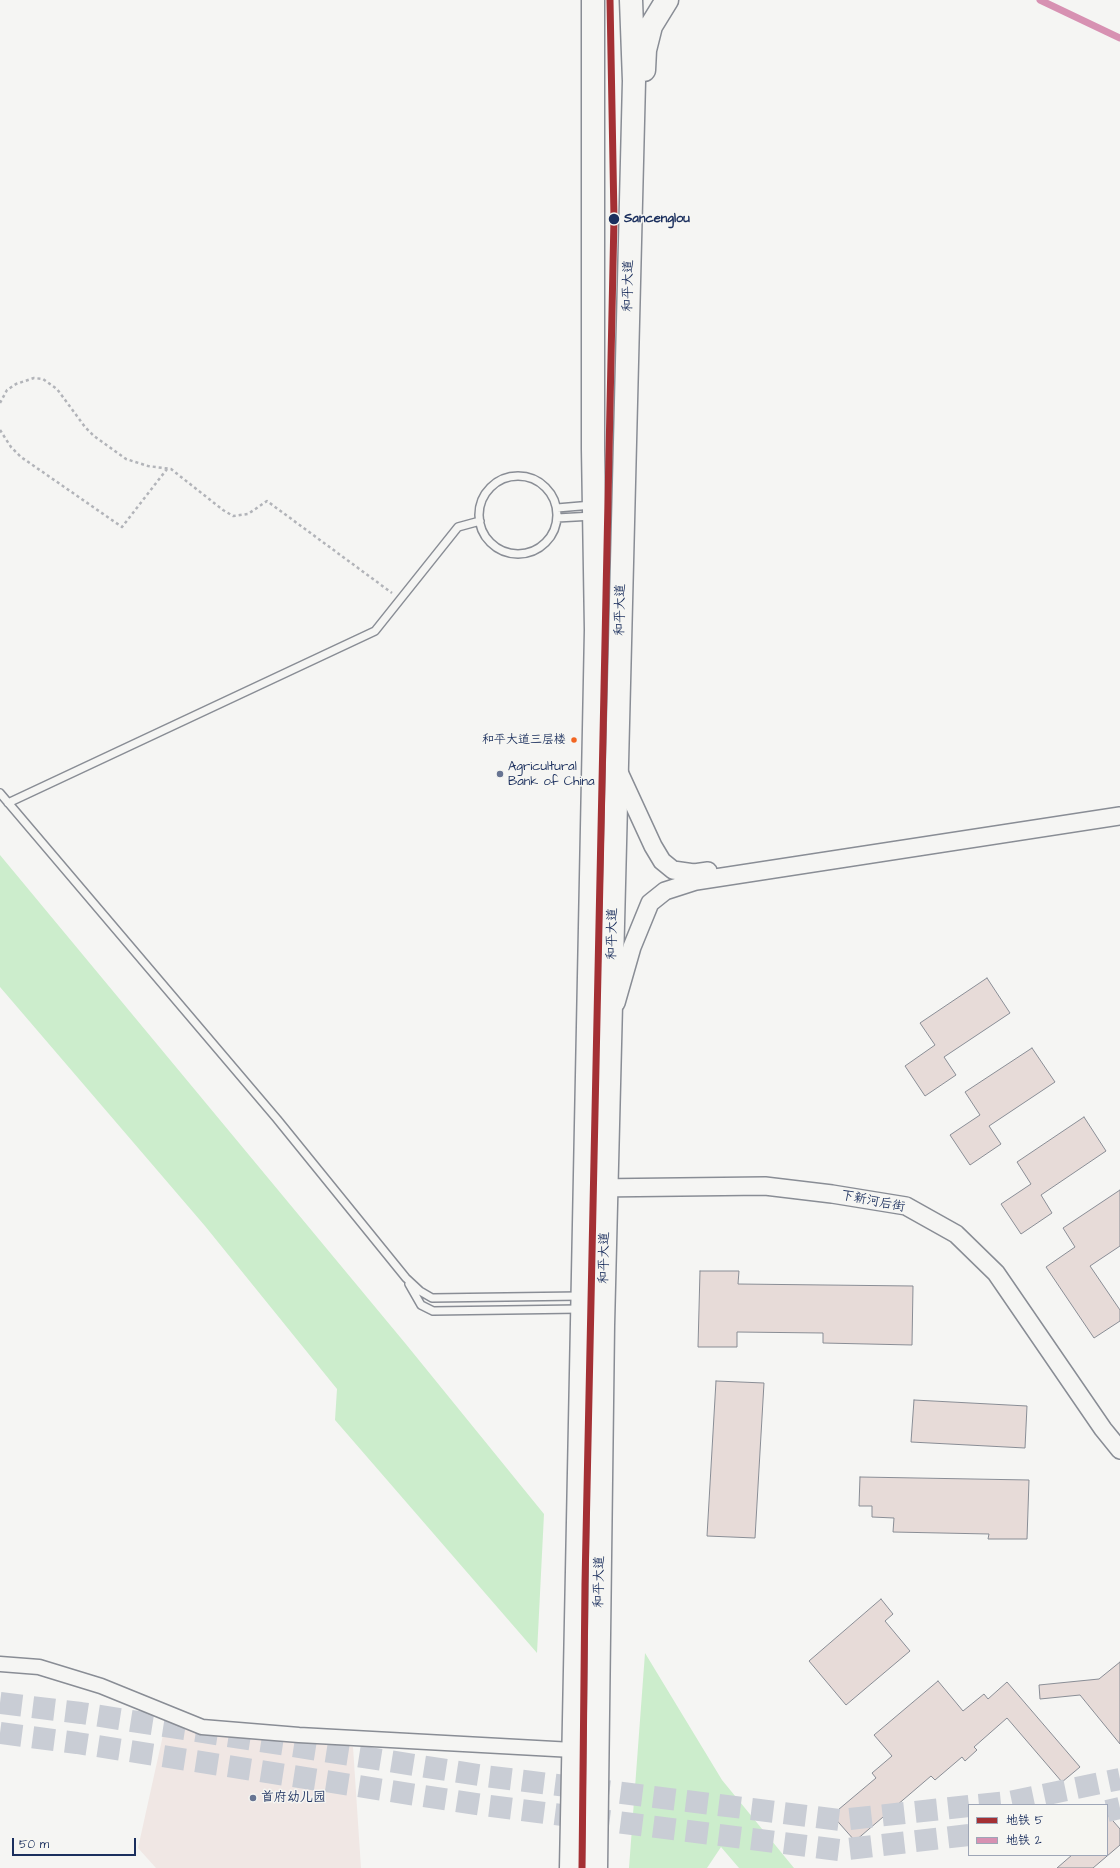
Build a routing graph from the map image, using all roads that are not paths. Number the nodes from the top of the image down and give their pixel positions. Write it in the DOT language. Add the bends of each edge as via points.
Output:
graph roads {
  1 [pos="593,0"];
  2 [pos="631,0"];
  3 [pos="667,0"];
  4 [pos="634,81"];
  5 [pos="557,508"];
  6 [pos="594,510"];
  7 [pos="557,518"];
  8 [pos="480,521"];
  9 [pos="617,769"];
  10 [pos="0,793"];
  11 [pos="8,803"];
  12 [pos="1120,809"];
  13 [pos="1120,816"];
  14 [pos="611,1025"];
  15 [pos="585,1188"];
  16 [pos="607,1189"];
  17 [pos="406,1278"];
  18 [pos="582,1303"];
  19 [pos="1120,1450"];
  20 [pos="0,1664"];
  21 [pos="573,1750"];
  22 [pos="571,1868"];
  23 [pos="596,1868"];
  1 -- 6 [label="main road, 和平大道"];
  2 -- 4 [label="main road, 和平大道"];
  3 -- 4 [label="main road" via="651,26 645,50 644,71"];
  4 -- 9 [label="main road, 和平大道"];
  5 -- 6 [label="lane"];
  5 -- 7 [label="lane"];
  5 -- 8 [label="lane" via="548,490 541,483 522,476 512,476 494,485 487,492 482,501"];
  6 -- 7 [label="lane"];
  6 -- 15 [label="main road, 和平大道" via="596,630"];
  7 -- 8 [label="lane" via="555,528 543,545 525,553 514,553 496,546 488,539"];
  8 -- 11 [label="lane" via="458,527 375,631"];
  9 -- 12 [label="street" via="662,861 673,870 694,873"];
  9 -- 14 [label="main road, 和平大道"];
  10 -- 11 [label="lane"];
  11 -- 17 [label="lane" via="277,1119"];
  13 -- 14 [label="street" via="696,881 665,891 650,903 632,947"];
  14 -- 16 [label="main road, 和平大道"];
  15 -- 16 [label="street, 下新河后街"];
  15 -- 18 [label="main road, 和平大道"];
  16 -- 19 [label="street, 下新河后街" via="765,1186 906,1206 956,1234 996,1273"];
  16 -- 23 [label="main road, 和平大道"];
  17 -- 18 [label="lane" via="432,1298"];
  17 -- 18 [label="lane" via="421,1305 433,1311"];
  18 -- 21 [label="main road, 和平大道"];
  20 -- 21 [label="street" via="46,1669 101,1686 202,1727"];
  21 -- 22 [label="main road, 和平大道"];
}
